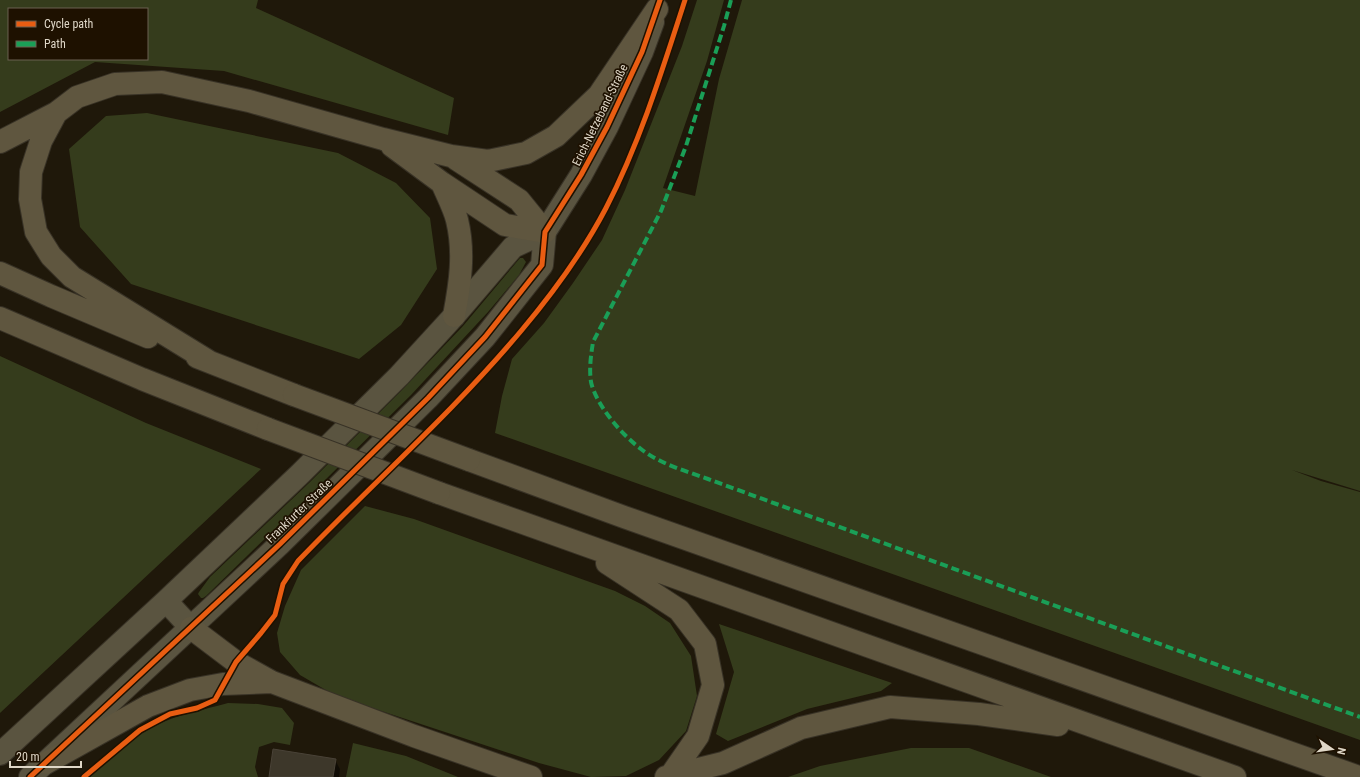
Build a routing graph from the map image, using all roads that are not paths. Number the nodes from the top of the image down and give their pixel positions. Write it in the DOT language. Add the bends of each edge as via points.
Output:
graph roads {
  1 [pos="658,5"];
  2 [pos="56,113"];
  3 [pos="383,139"];
  4 [pos="0,142"];
  5 [pos="451,156"];
  6 [pos="442,183"];
  7 [pos="545,232"];
  8 [pos="0,273"];
  9 [pos="454,316"];
  10 [pos="0,318"];
  11 [pos="210,362"];
  12 [pos="577,543"];
  13 [pos="166,601"];
  14 [pos="191,628"];
  15 [pos="272,682"];
  16 [pos="1107,732"];
  17 [pos="0,754"];
  18 [pos="38,770"];
  19 [pos="669,776"];
  20 [pos="531,777"];
  21 [pos="1234,777"];
  22 [pos="1359,777"];
  1 -- 5 [label="highway" via="599,95 556,136 526,154 488,161"];
  1 -- 7 [label="street, Erich-Netzeband-Straße" via="642,52 607,127 581,175"];
  2 -- 3 [label="highway" via="77,97 115,84 162,82 250,101"];
  2 -- 4 [label="highway"];
  2 -- 11 [label="highway" via="41,141 31,172 30,199 36,232 51,256 72,277"];
  3 -- 5 [label="highway"];
  3 -- 6 [label="highway"];
  5 -- 7 [label="highway" via="518,200"];
  6 -- 7 [label="highway" via="504,225"];
  6 -- 9 [label="highway" via="457,219 461,243 461,272"];
  7 -- 9 [label="street" via="513,246"];
  7 -- 14 [label="street, Frankfurter Straße" via="542,265 485,337 428,398"];
  8 -- 11 [label="highway"];
  9 -- 13 [label="street" via="399,376 299,475"];
  10 -- 12 [label="highway, bridge" via="142,379 268,429"];
  11 -- 22 [label="highway, bridge" via="624,517"];
  12 -- 16 [label="highway"];
  12 -- 19 [label="highway" via="679,610 704,644 713,685 698,736"];
  13 -- 14 [label="street"];
  13 -- 17 [label="street"];
  14 -- 15 [label="highway" via="236,662"];
  14 -- 18 [label="street, Frankfurter Straße"];
  15 -- 18 [label="highway" via="223,684 190,690 148,706"];
  15 -- 20 [label="highway"];
  16 -- 19 [label="highway" via="979,714 890,707 801,728 723,763"];
  16 -- 21 [label="highway"];
}
